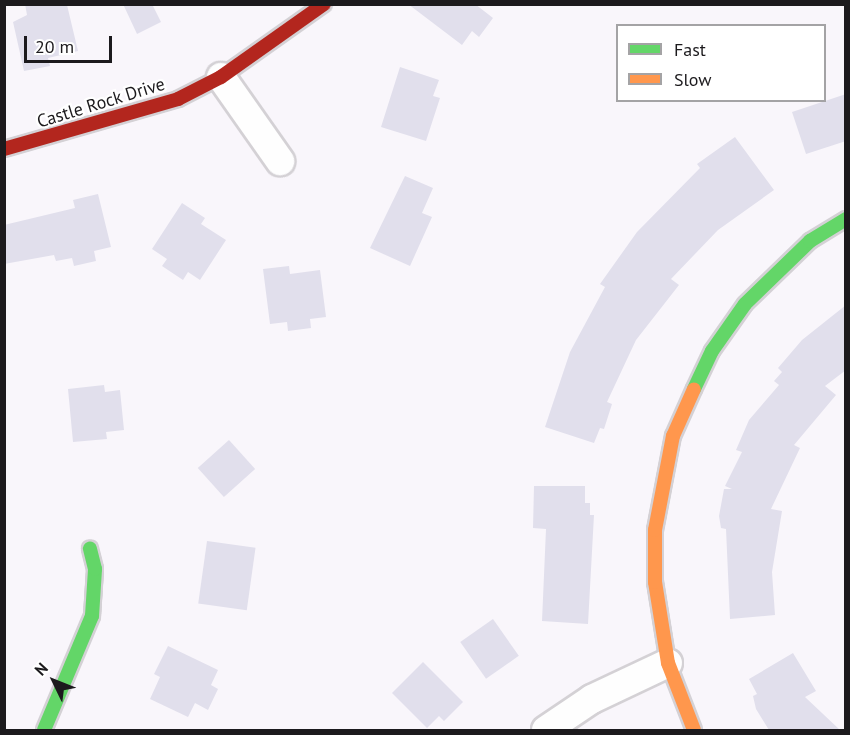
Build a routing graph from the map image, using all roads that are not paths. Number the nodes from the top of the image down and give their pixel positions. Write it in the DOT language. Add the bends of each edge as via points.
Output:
graph roads {
  1 [pos="324,4"];
  2 [pos="221,77"];
  3 [pos="4,149"];
  4 [pos="280,161"];
  5 [pos="846,219"];
  6 [pos="90,549"];
  7 [pos="668,663"];
  8 [pos="45,730"];
  9 [pos="546,730"];
  10 [pos="694,730"];
  1 -- 2 [label="street, Castle Rock Drive"];
  2 -- 3 [label="street, Castle Rock Drive" via="178,99"];
  2 -- 4 [label="street"];
  5 -- 7 [label="street" via="810,241 745,304 712,351 684,405 662,478 655,530 655,582"];
  6 -- 8 [label="street" via="95,568 92,616"];
  7 -- 9 [label="street" via="592,699"];
  7 -- 10 [label="street"];
}
